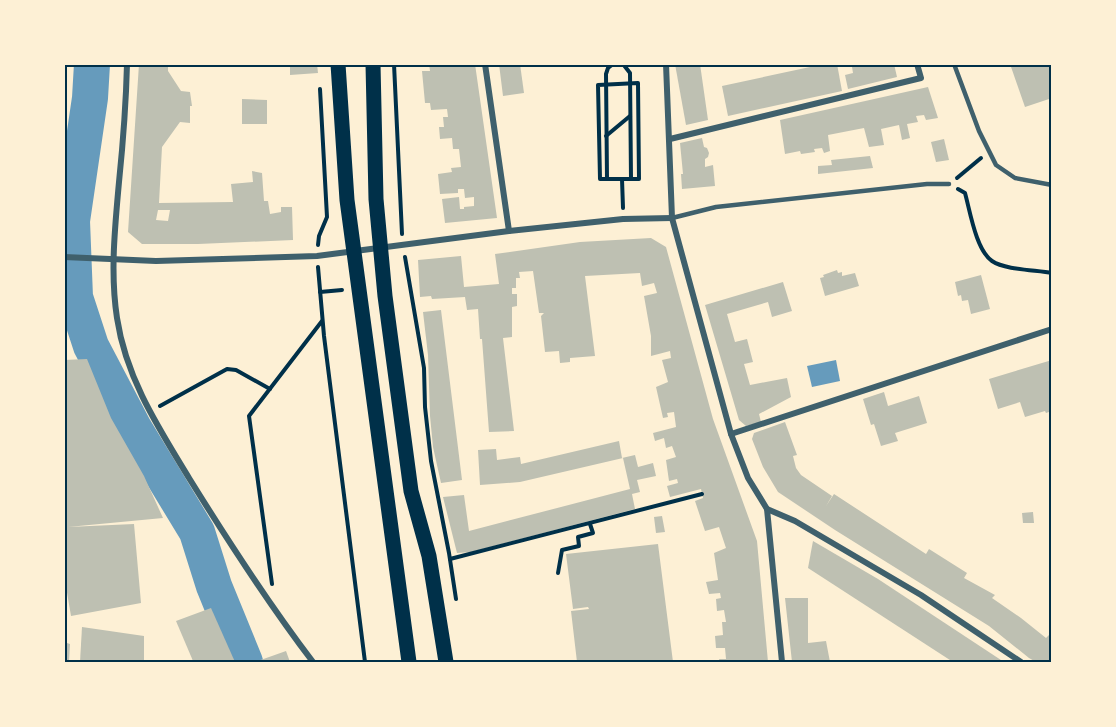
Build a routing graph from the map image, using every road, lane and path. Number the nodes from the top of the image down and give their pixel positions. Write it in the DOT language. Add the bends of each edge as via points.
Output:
graph roads {
  1 [pos="128,64"];
  2 [pos="338,64"];
  3 [pos="373,64"];
  4 [pos="394,64"];
  5 [pos="485,64"];
  6 [pos="613,64"];
  7 [pos="623,64"];
  8 [pos="666,64"];
  9 [pos="917,64"];
  10 [pos="954,64"];
  11 [pos="630,83"];
  12 [pos="606,84"];
  13 [pos="320,87"];
  14 [pos="631,115"];
  15 [pos="606,136"];
  16 [pos="670,139"];
  17 [pos="988,149"];
  18 [pos="607,179"];
  19 [pos="622,179"];
  20 [pos="632,179"];
  21 [pos="949,183"];
  22 [pos="1052,185"];
  23 [pos="672,218"];
  24 [pos="623,219"];
  25 [pos="509,231"];
  26 [pos="403,244"];
  27 [pos="381,247"];
  28 [pos="354,252"];
  29 [pos="317,256"];
  30 [pos="64,257"];
  31 [pos="113,258"];
  32 [pos="1052,273"];
  33 [pos="323,320"];
  34 [pos="1052,329"];
  35 [pos="270,389"];
  36 [pos="149,412"];
  37 [pos="731,434"];
  38 [pos="702,494"];
  39 [pos="767,509"];
  40 [pos="590,524"];
  41 [pos="450,559"];
  42 [pos="558,573"];
  43 [pos="456,605"];
  44 [pos="271,606"];
  45 [pos="312,663"];
  46 [pos="365,663"];
  47 [pos="409,663"];
  48 [pos="446,663"];
  49 [pos="782,663"];
  50 [pos="1021,663"];
  1 -- 31 [label="street"];
  2 -- 28 [label="main road"];
  3 -- 27 [label="main road"];
  4 -- 26 [label="path"];
  5 -- 25 [label="street"];
  6 -- 12 [label="path" via="607,71"];
  7 -- 11 [label="path" via="630,71"];
  8 -- 16 [label="street"];
  9 -- 16 [label="street" via="921,78"];
  10 -- 17 [label="lane"];
  11 -- 12 [label="path"];
  11 -- 14 [label="path"];
  11 -- 20 [label="path" via="638,83 639,179"];
  12 -- 15 [label="path"];
  12 -- 18 [label="path" via="598,85 600,179"];
  13 -- 29 [label="path" via="327,218 319,236"];
  14 -- 15 [label="path"];
  14 -- 20 [label="path"];
  15 -- 18 [label="path"];
  16 -- 23 [label="street"];
  17 -- 21 [label="path"];
  17 -- 22 [label="lane" via="996,165 1015,178"];
  18 -- 19 [label="path"];
  19 -- 20 [label="path"];
  19 -- 24 [label="path"];
  21 -- 23 [label="lane" via="716,207"];
  21 -- 32 [label="path" via="964,193 978,239 993,262"];
  23 -- 24 [label="street"];
  23 -- 37 [label="street"];
  24 -- 25 [label="street"];
  25 -- 26 [label="street"];
  26 -- 27 [label="street"];
  26 -- 41 [label="path" via="424,368 431,461"];
  27 -- 28 [label="street"];
  27 -- 48 [label="main road" via="411,491 429,556"];
  28 -- 29 [label="street"];
  28 -- 47 [label="main road"];
  29 -- 31 [label="street" via="156,261"];
  29 -- 33 [label="path"];
  30 -- 31 [label="street"];
  31 -- 36 [label="street" via="117,318 126,359"];
  33 -- 35 [label="path"];
  33 -- 46 [label="path"];
  34 -- 37 [label="street"];
  35 -- 36 [label="path" via="227,369"];
  35 -- 44 [label="path" via="249,416 272,578"];
  36 -- 44 [label="street"];
  37 -- 39 [label="street" via="748,478"];
  38 -- 40 [label="path"];
  39 -- 49 [label="street"];
  39 -- 50 [label="street" via="795,521 921,595"];
  40 -- 41 [label="path"];
  40 -- 42 [label="path" via="593,533 578,537 579,546 562,550"];
  41 -- 43 [label="path"];
  44 -- 45 [label="street"];
}
